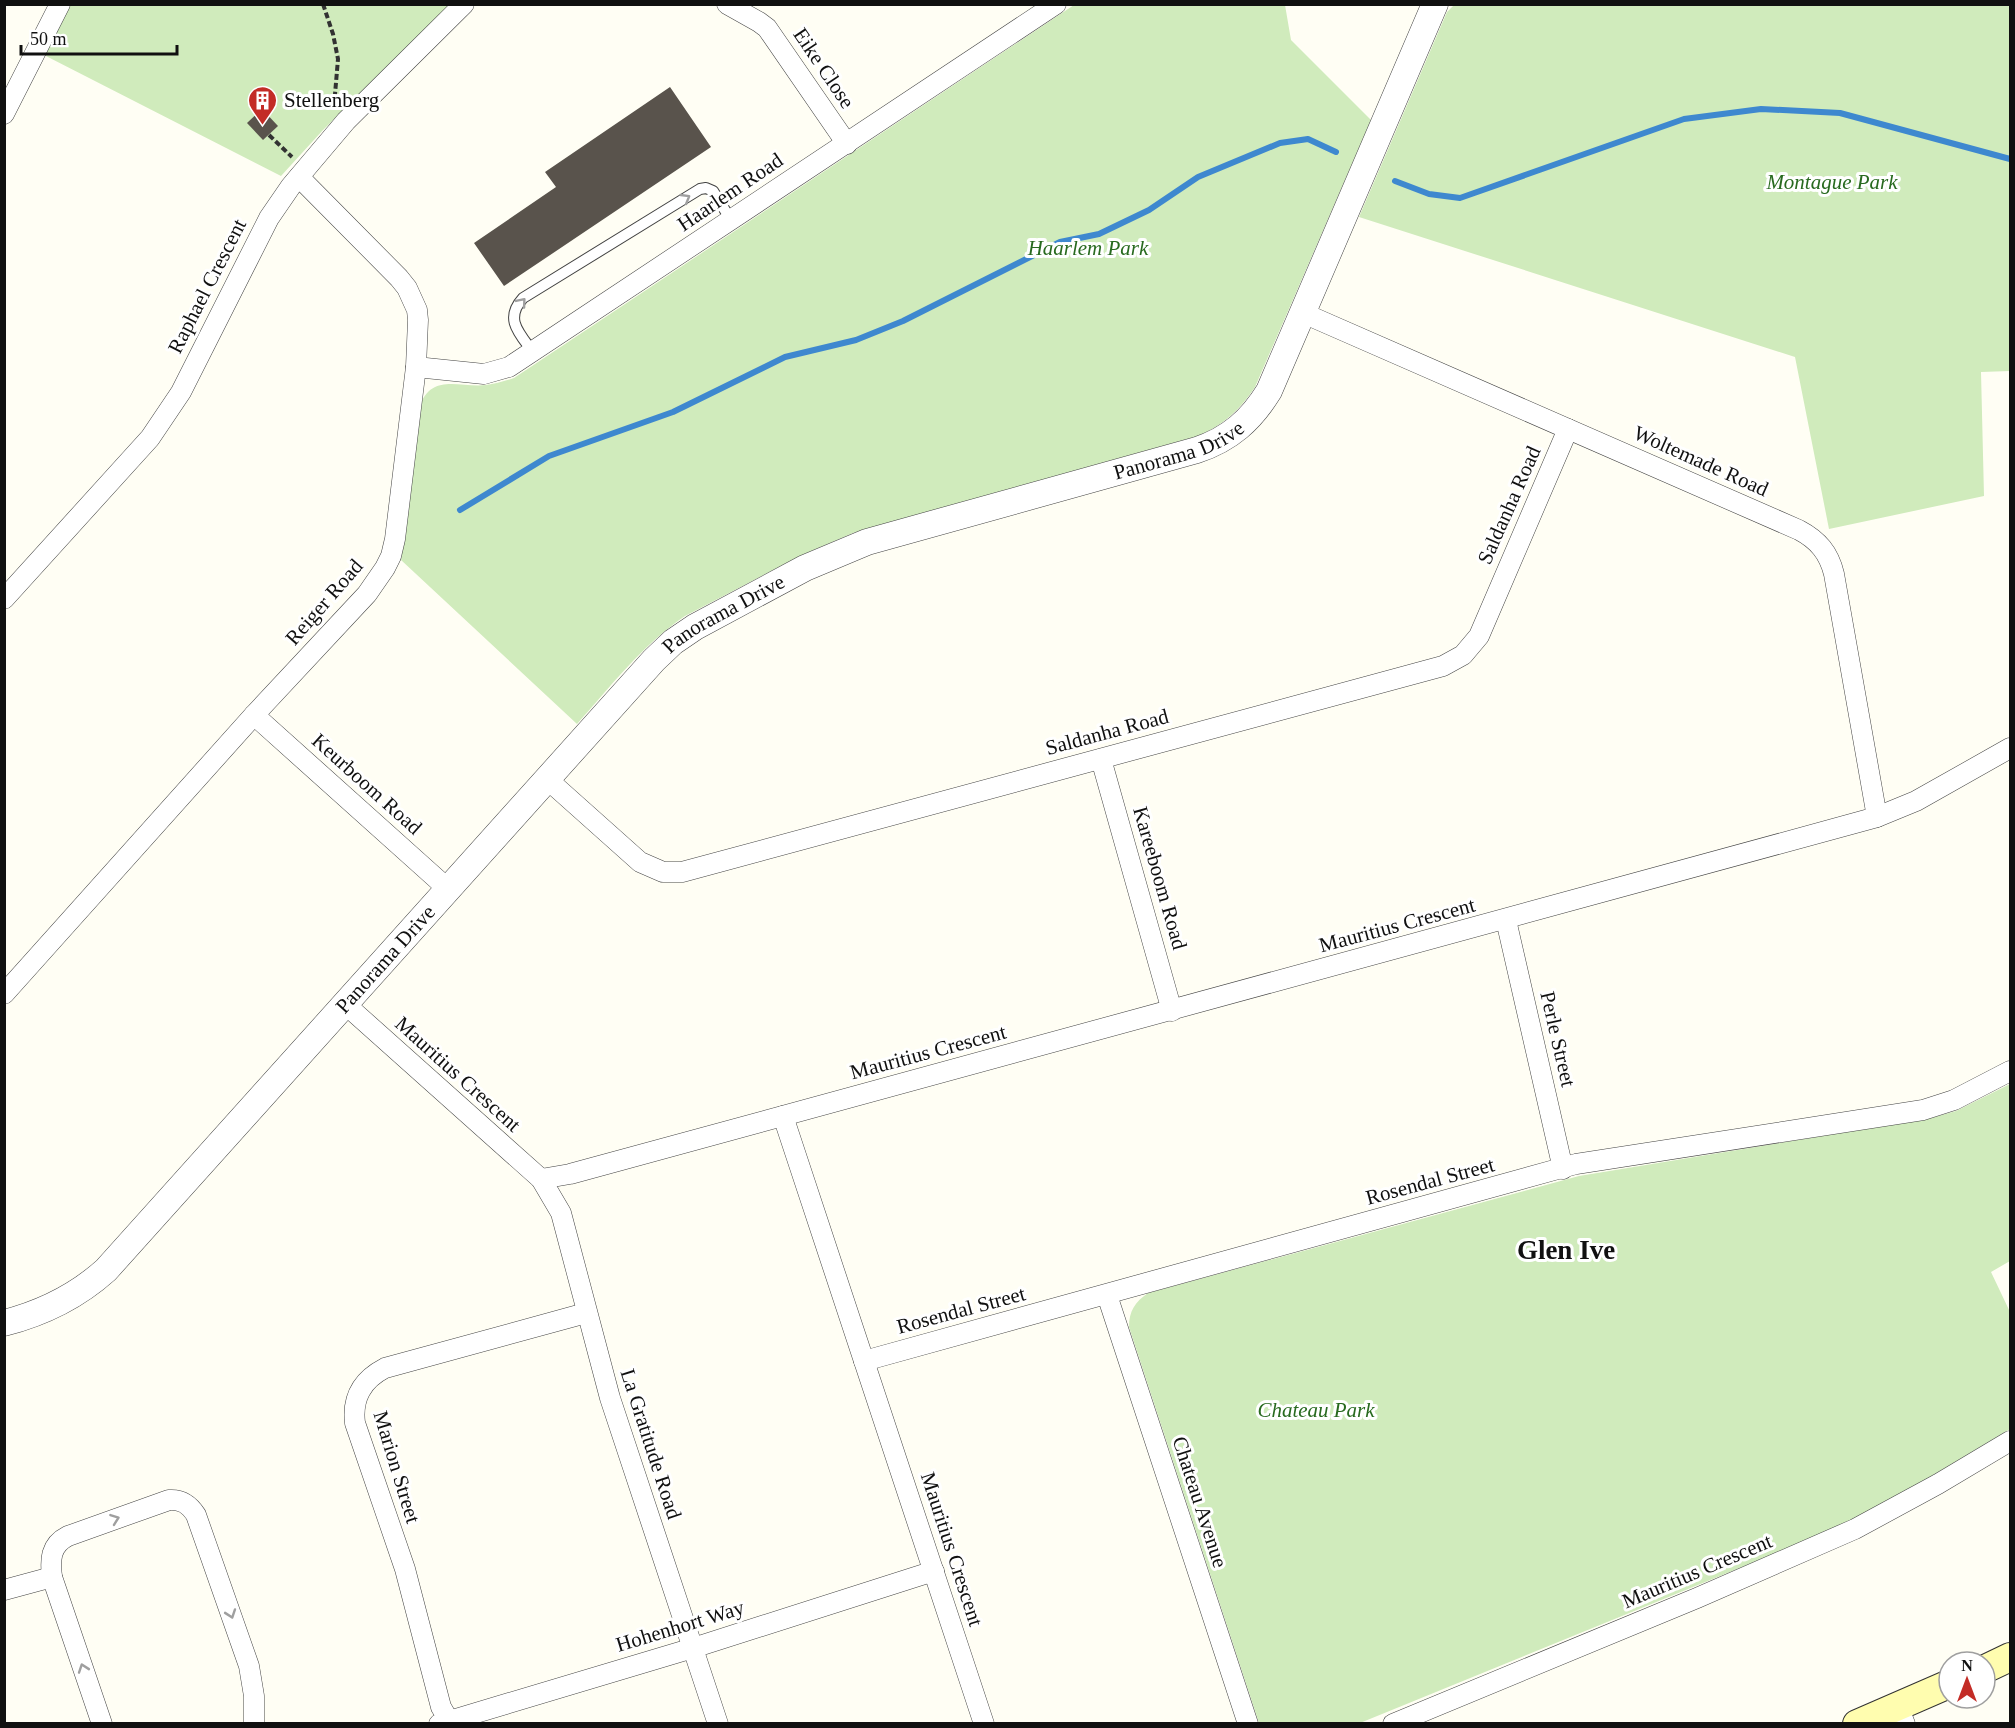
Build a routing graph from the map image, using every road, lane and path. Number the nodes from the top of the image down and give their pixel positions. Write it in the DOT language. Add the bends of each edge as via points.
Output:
graph roads {
  1 [pos="60,4"];
  2 [pos="323,4"];
  3 [pos="464,4"];
  4 [pos="727,4"];
  5 [pos="1056,4"];
  6 [pos="1435,4"];
  7 [pos="4,114"];
  8 [pos="336,134"];
  9 [pos="269,135"];
  10 [pos="847,144"];
  11 [pos="302,174"];
  12 [pos="731,220"];
  13 [pos="1303,314"];
  14 [pos="533,352"];
  15 [pos="416,367"];
  16 [pos="1568,429"];
  17 [pos="4,599"];
  18 [pos="254,715"];
  19 [pos="2010,748"];
  20 [pos="1101,759"];
  21 [pos="547,779"];
  22 [pos="1877,817"];
  23 [pos="448,889"];
  24 [pos="1506,920"];
  25 [pos="4,994"];
  26 [pos="345,1004"];
  27 [pos="1172,1011"];
  28 [pos="2010,1071"];
  29 [pos="783,1116"];
  30 [pos="1563,1169"];
  31 [pos="541,1179"];
  32 [pos="1107,1295"];
  33 [pos="586,1312"];
  34 [pos="4,1323"];
  35 [pos="864,1361"];
  36 [pos="2010,1442"];
  37 [pos="934,1571"];
  38 [pos="48,1578"];
  39 [pos="4,1590"];
  40 [pos="693,1648"];
  41 [pos="1937,1692"];
  42 [pos="1902,1715"];
  43 [pos="446,1722"];
  44 [pos="102,1724"];
  45 [pos="254,1724"];
  46 [pos="718,1724"];
  47 [pos="984,1724"];
  48 [pos="1248,1724"];
  49 [pos="1393,1724"];
  50 [pos="1857,1724"];
  1 -- 7 [label="street"];
  2 -- 8 [label="path" via="338,59 332,121"];
  3 -- 8 [label="street, Raphael Crescent"];
  4 -- 10 [label="street, Eike Close" via="767,28"];
  5 -- 10 [label="street, Haarlem Road"];
  6 -- 13 [label="street, Panorama Drive"];
  8 -- 11 [label="street, Raphael Crescent"];
  9 -- 11 [label="path"];
  10 -- 12 [label="street, Haarlem Road"];
  11 -- 15 [label="street, Reiger Road" via="407,288 418,320"];
  11 -- 17 [label="street, Raphael Crescent" via="269,218 165,419"];
  12 -- 14 [label="street, Haarlem Road"];
  14 -- 12 [label="lane, one-way" via="514,321 514,312 524,298 700,189 713,191"];
  13 -- 16 [label="street, Woltemade Road"];
  13 -- 21 [label="street, Panorama Drive" via="1262,402 1245,423 1223,439 1197,450 867,542 805,568 673,642"];
  14 -- 15 [label="street, Haarlem Road" via="509,367 484,374"];
  15 -- 18 [label="street, Reiger Road" via="391,556 367,594"];
  16 -- 20 [label="street, Saldanha Road" via="1479,636 1463,655 1443,666"];
  16 -- 22 [label="street, Woltemade Road" via="1799,530 1823,548 1834,574"];
  18 -- 23 [label="street, Keurboom Road"];
  18 -- 25 [label="street, Reiger Road"];
  19 -- 22 [label="street, Mauritius Crescent" via="1916,801"];
  20 -- 21 [label="street, Saldanha Road" via="672,873 640,862"];
  20 -- 27 [label="street, Kareeboom Road"];
  21 -- 23 [label="street, Panorama Drive"];
  22 -- 24 [label="street, Mauritius Crescent"];
  23 -- 26 [label="street, Panorama Drive"];
  24 -- 27 [label="street, Mauritius Crescent"];
  24 -- 30 [label="street, Perle Street"];
  26 -- 31 [label="street, Mauritius Crescent"];
  26 -- 34 [label="street, Panorama Drive" via="106,1270 66,1300"];
  27 -- 29 [label="street, Mauritius Crescent"];
  28 -- 30 [label="street, Rosendal Street" via="1954,1101 1923,1110"];
  29 -- 31 [label="street, Mauritius Crescent"];
  29 -- 35 [label="street, Mauritius Crescent"];
  30 -- 32 [label="street, Rosendal Street"];
  31 -- 33 [label="street, La Gratitude Road" via="561,1213"];
  32 -- 35 [label="street, Rosendal Street"];
  32 -- 48 [label="street, Chateau Avenue"];
  33 -- 40 [label="street, La Gratitude Road" via="610,1398"];
  33 -- 43 [label="street, Marion Street" via="385,1368 366,1381 355,1401 355,1423 405,1569"];
  35 -- 37 [label="street, Mauritius Crescent"];
  36 -- 49 [label="street, Mauritius Crescent" via="1855,1529"];
  37 -- 40 [label="street, Hohenhort Way"];
  37 -- 47 [label="street, Mauritius Crescent"];
  38 -- 39 [label="street"];
  44 -- 38 [label="street, one-way"];
  38 -- 45 [label="street, one-way" via="53,1550 61,1539 169,1500 191,1508 249,1666"];
  40 -- 43 [label="street, Hohenhort Way"];
  40 -- 46 [label="street, La Gratitude Road"];
  41 -- 42 [label="main road"];
  42 -- 50 [label="main road"];
}
